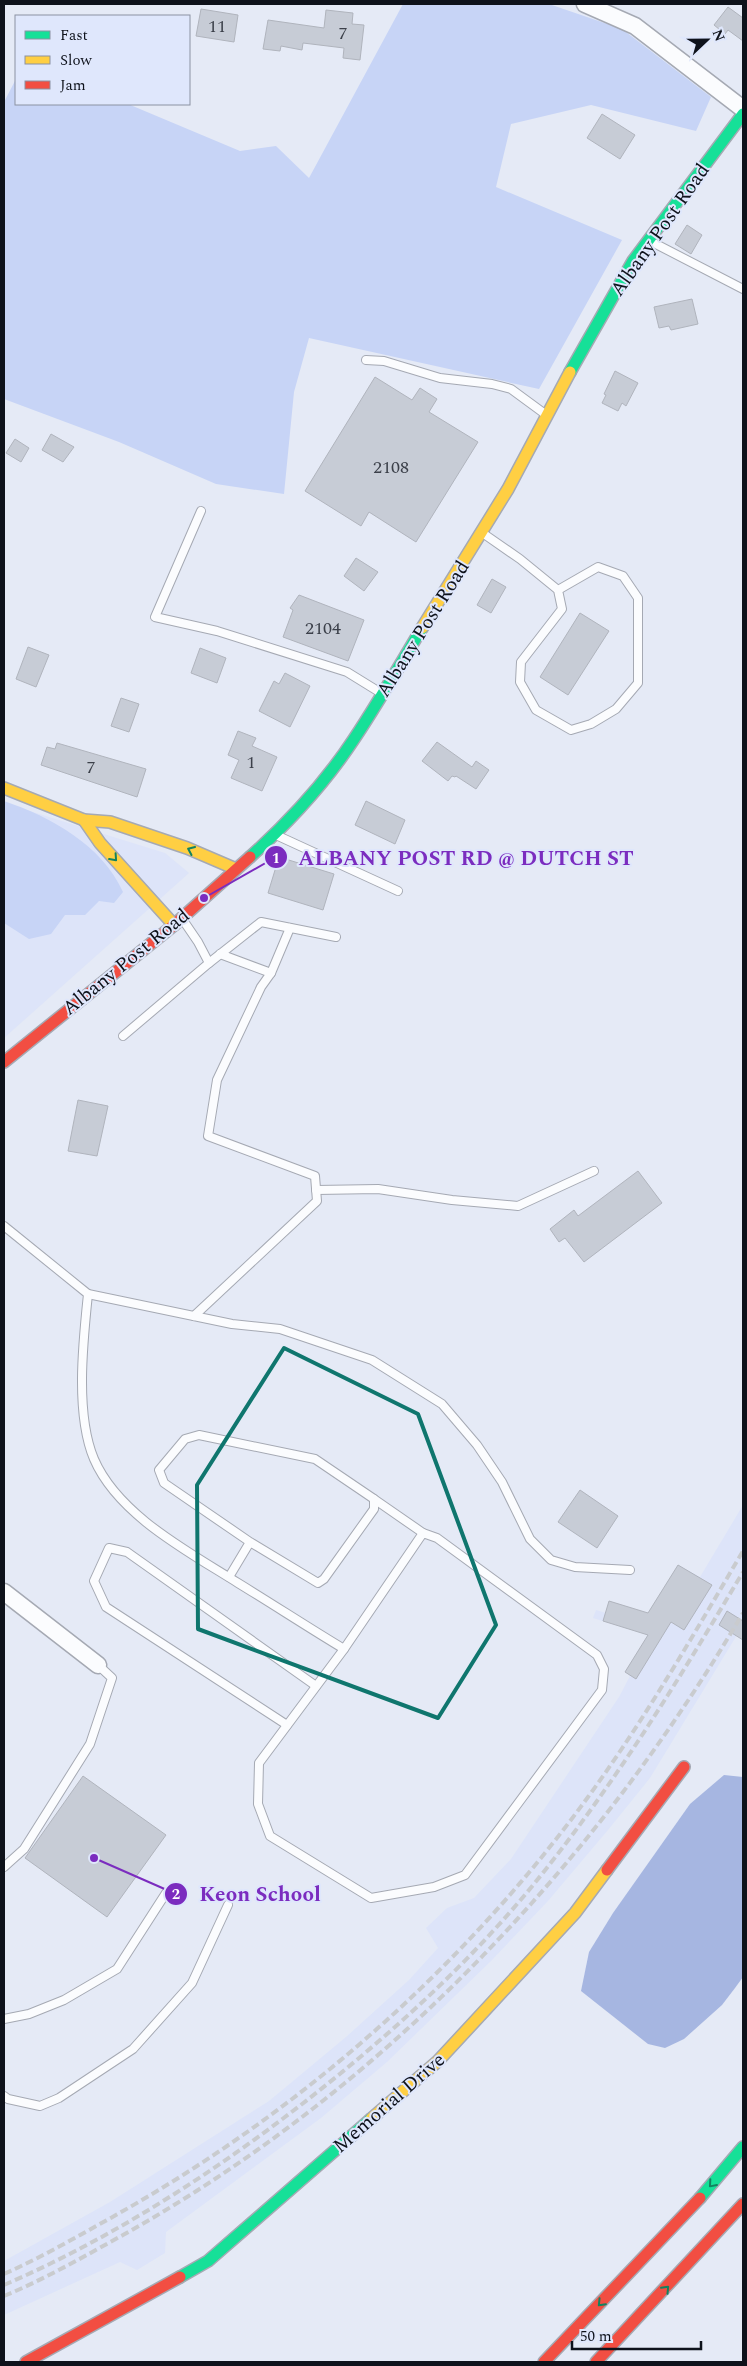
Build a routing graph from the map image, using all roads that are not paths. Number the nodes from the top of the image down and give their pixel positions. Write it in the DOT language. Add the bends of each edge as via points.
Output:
graph roads {
  1 [pos="585,4"];
  2 [pos="743,109"];
  3 [pos="743,114"];
  4 [pos="648,240"];
  5 [pos="743,289"];
  6 [pos="366,360"];
  7 [pos="547,415"];
  8 [pos="201,511"];
  9 [pos="482,532"];
  10 [pos="558,590"];
  11 [pos="382,694"];
  12 [pos="4,788"];
  13 [pos="84,820"];
  14 [pos="274,834"];
  15 [pos="236,869"];
  16 [pos="398,891"];
  17 [pos="178,922"];
  18 [pos="290,928"];
  19 [pos="336,936"];
  20 [pos="220,954"];
  21 [pos="209,963"];
  22 [pos="271,973"];
  23 [pos="123,1036"];
  24 [pos="4,1062"];
  25 [pos="594,1170"];
  26 [pos="316,1190"];
  27 [pos="4,1226"];
  28 [pos="88,1294"];
  29 [pos="194,1316"];
  30 [pos="374,1499"];
  31 [pos="423,1532"];
  32 [pos="250,1542"];
  33 [pos="630,1570"];
  34 [pos="229,1577"];
  35 [pos="4,1592"];
  36 [pos="344,1649"];
  37 [pos="98,1665"];
  38 [pos="316,1686"];
  39 [pos="287,1725"];
  40 [pos="684,1767"];
  41 [pos="4,1867"];
  42 [pos="166,1893"];
  43 [pos="228,1905"];
  44 [pos="4,2019"];
  45 [pos="4,2096"];
  46 [pos="743,2147"];
  47 [pos="743,2204"];
  48 [pos="26,2362"];
  49 [pos="544,2362"];
  50 [pos="596,2362"];
  1 -- 2 [label="street" via="635,26"];
  3 -- 4 [label="main road, Albany Post Road"];
  4 -- 5 [label="lane"];
  4 -- 7 [label="main road, Albany Post Road" via="586,341"];
  6 -- 7 [label="lane" via="384,361 440,378 511,389"];
  7 -- 9 [label="main road, Albany Post Road"];
  8 -- 11 [label="lane" via="155,617 217,631 347,672"];
  9 -- 10 [label="lane"];
  9 -- 11 [label="main road, Albany Post Road"];
  10 -- 10 [label="lane" via="562,609 521,662 520,682 536,710 571,730 591,724 616,709 638,683 638,598 623,576 598,567"];
  11 -- 14 [label="main road, Albany Post Road" via="353,741 310,796"];
  12 -- 13 [label="main road"];
  15 -- 13 [label="main road, one-way" via="188,848 110,822"];
  13 -- 17 [label="main road, one-way" via="100,843"];
  14 -- 15 [label="main road, Albany Post Road"];
  14 -- 16 [label="lane"];
  15 -- 17 [label="main road, Albany Post Road"];
  17 -- 21 [label="lane" via="198,942"];
  17 -- 24 [label="main road, Albany Post Road"];
  18 -- 19 [label="lane"];
  18 -- 20 [label="lane" via="261,922"];
  18 -- 22 [label="lane"];
  20 -- 21 [label="lane"];
  20 -- 22 [label="lane"];
  21 -- 23 [label="lane"];
  22 -- 26 [label="lane" via="261,987 217,1080 208,1136 315,1176"];
  25 -- 26 [label="lane" via="518,1206 378,1189"];
  26 -- 29 [label="lane" via="316,1201"];
  27 -- 28 [label="lane"];
  28 -- 29 [label="lane"];
  28 -- 34 [label="lane" via="83,1342 84,1415 94,1459 118,1496 172,1542"];
  29 -- 33 [label="lane" via="280,1329 372,1360 442,1404 502,1482 530,1539 550,1560 575,1567"];
  30 -- 31 [label="lane"];
  30 -- 32 [label="lane" via="374,1509 318,1583"];
  30 -- 32 [label="lane" via="315,1459 199,1435 185,1439 159,1470 164,1483"];
  31 -- 36 [label="lane"];
  31 -- 39 [label="lane" via="437,1538 597,1655 604,1669 602,1690 465,1875 434,1888 370,1898 270,1836 258,1804 259,1763"];
  32 -- 34 [label="lane"];
  34 -- 36 [label="lane"];
  35 -- 37 [label="street"];
  36 -- 38 [label="lane"];
  37 -- 41 [label="lane" via="112,1678 90,1744 24,1850"];
  38 -- 39 [label="lane"];
  38 -- 39 [label="lane" via="126,1552 109,1548 94,1581 106,1607"];
  40 -- 48 [label="main road, Memorial Drive" via="580,1907 438,2061 208,2261"];
  42 -- 44 [label="lane" via="117,1969 64,2000 29,2014"];
  43 -- 45 [label="lane" via="192,1984 133,2049 59,2098 40,2106"];
  46 -- 49 [label="main road, one-way" via="689,2211"];
  50 -- 47 [label="main road, one-way"];
}
